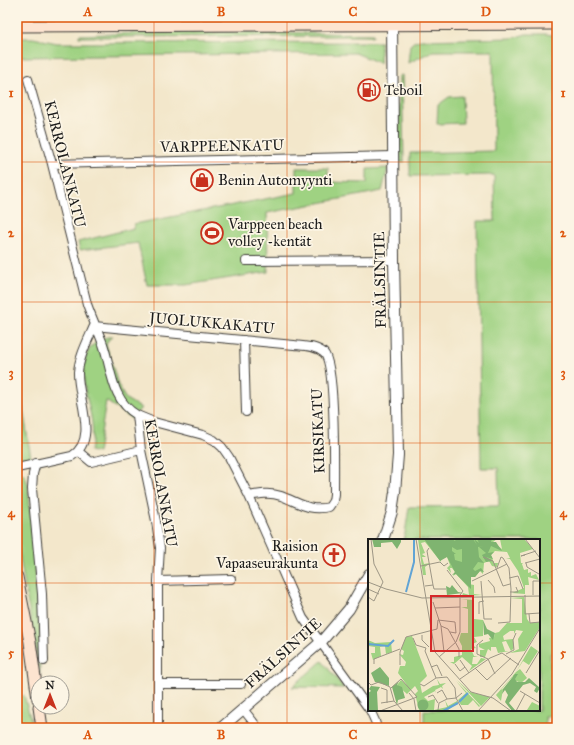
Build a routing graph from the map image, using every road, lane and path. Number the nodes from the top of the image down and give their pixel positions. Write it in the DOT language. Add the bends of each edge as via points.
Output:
graph roads {
  1 [pos="392,21"];
  2 [pos="557,24"];
  3 [pos="17,26"];
  4 [pos="28,79"];
  5 [pos="393,156"];
  6 [pos="52,164"];
  7 [pos="394,260"];
  8 [pos="246,261"];
  9 [pos="94,326"];
  10 [pos="244,340"];
  11 [pos="324,354"];
  12 [pos="246,412"];
  13 [pos="137,415"];
  14 [pos="141,450"];
  15 [pos="79,452"];
  16 [pos="36,463"];
  17 [pos="17,468"];
  18 [pos="249,496"];
  19 [pos="383,539"];
  20 [pos="368,576"];
  21 [pos="17,578"];
  22 [pos="231,579"];
  23 [pos="158,580"];
  24 [pos="321,642"];
  25 [pos="44,661"];
  26 [pos="35,675"];
  27 [pos="158,684"];
  28 [pos="240,684"];
  29 [pos="368,708"];
  30 [pos="242,709"];
  31 [pos="370,711"];
  32 [pos="40,715"];
  33 [pos="42,728"];
  34 [pos="158,728"];
  35 [pos="221,728"];
  36 [pos="258,728"];
  37 [pos="377,728"];
  1 -- 2 [label="main road"];
  1 -- 3 [label="main road"];
  1 -- 5 [label="street, FRÄLSINTIE"];
  4 -- 6 [label="street, KERROLANKATU"];
  5 -- 6 [label="street, VARPPEENKATU"];
  5 -- 7 [label="street, FRÄLSINTIE"];
  6 -- 9 [label="street, KERROLANKATU"];
  7 -- 8 [label="street"];
  7 -- 19 [label="street, FRÄLSINTIE" via="398,455 392,512"];
  9 -- 10 [label="street, JUOLUKKAKATU"];
  9 -- 13 [label="street, KERROLANKATU" via="103,344 118,396 128,410"];
  9 -- 15 [label="street" via="79,367 86,430"];
  10 -- 11 [label="street, JUOLUKKAKATU" via="306,346"];
  10 -- 12 [label="street"];
  11 -- 18 [label="street, KIRSIKATU" via="332,386 333,501 329,507 322,509 310,508 270,494"];
  13 -- 14 [label="street, KERROLANKATU"];
  13 -- 18 [label="street" via="214,440 229,457"];
  14 -- 15 [label="street" via="92,462"];
  14 -- 23 [label="street, KERROLANKATU" via="159,535"];
  15 -- 16 [label="street" via="65,458"];
  16 -- 17 [label="street"];
  16 -- 25 [label="street" via="32,489 42,594"];
  18 -- 24 [label="street" via="303,618"];
  20 -- 24 [label="street, FRÄLSINTIE" via="349,609"];
  21 -- 26 [label="main road"];
  22 -- 23 [label="street"];
  23 -- 27 [label="street, KERROLANKATU"];
  24 -- 29 [label="street"];
  24 -- 30 [label="street, FRÄLSINTIE"];
  27 -- 28 [label="street"];
  27 -- 34 [label="street, KERROLANKATU"];
  30 -- 35 [label="street, FRÄLSINTIE"];
  30 -- 36 [label="street"];
  31 -- 37 [label="street"];
  32 -- 33 [label="main road"];
}
